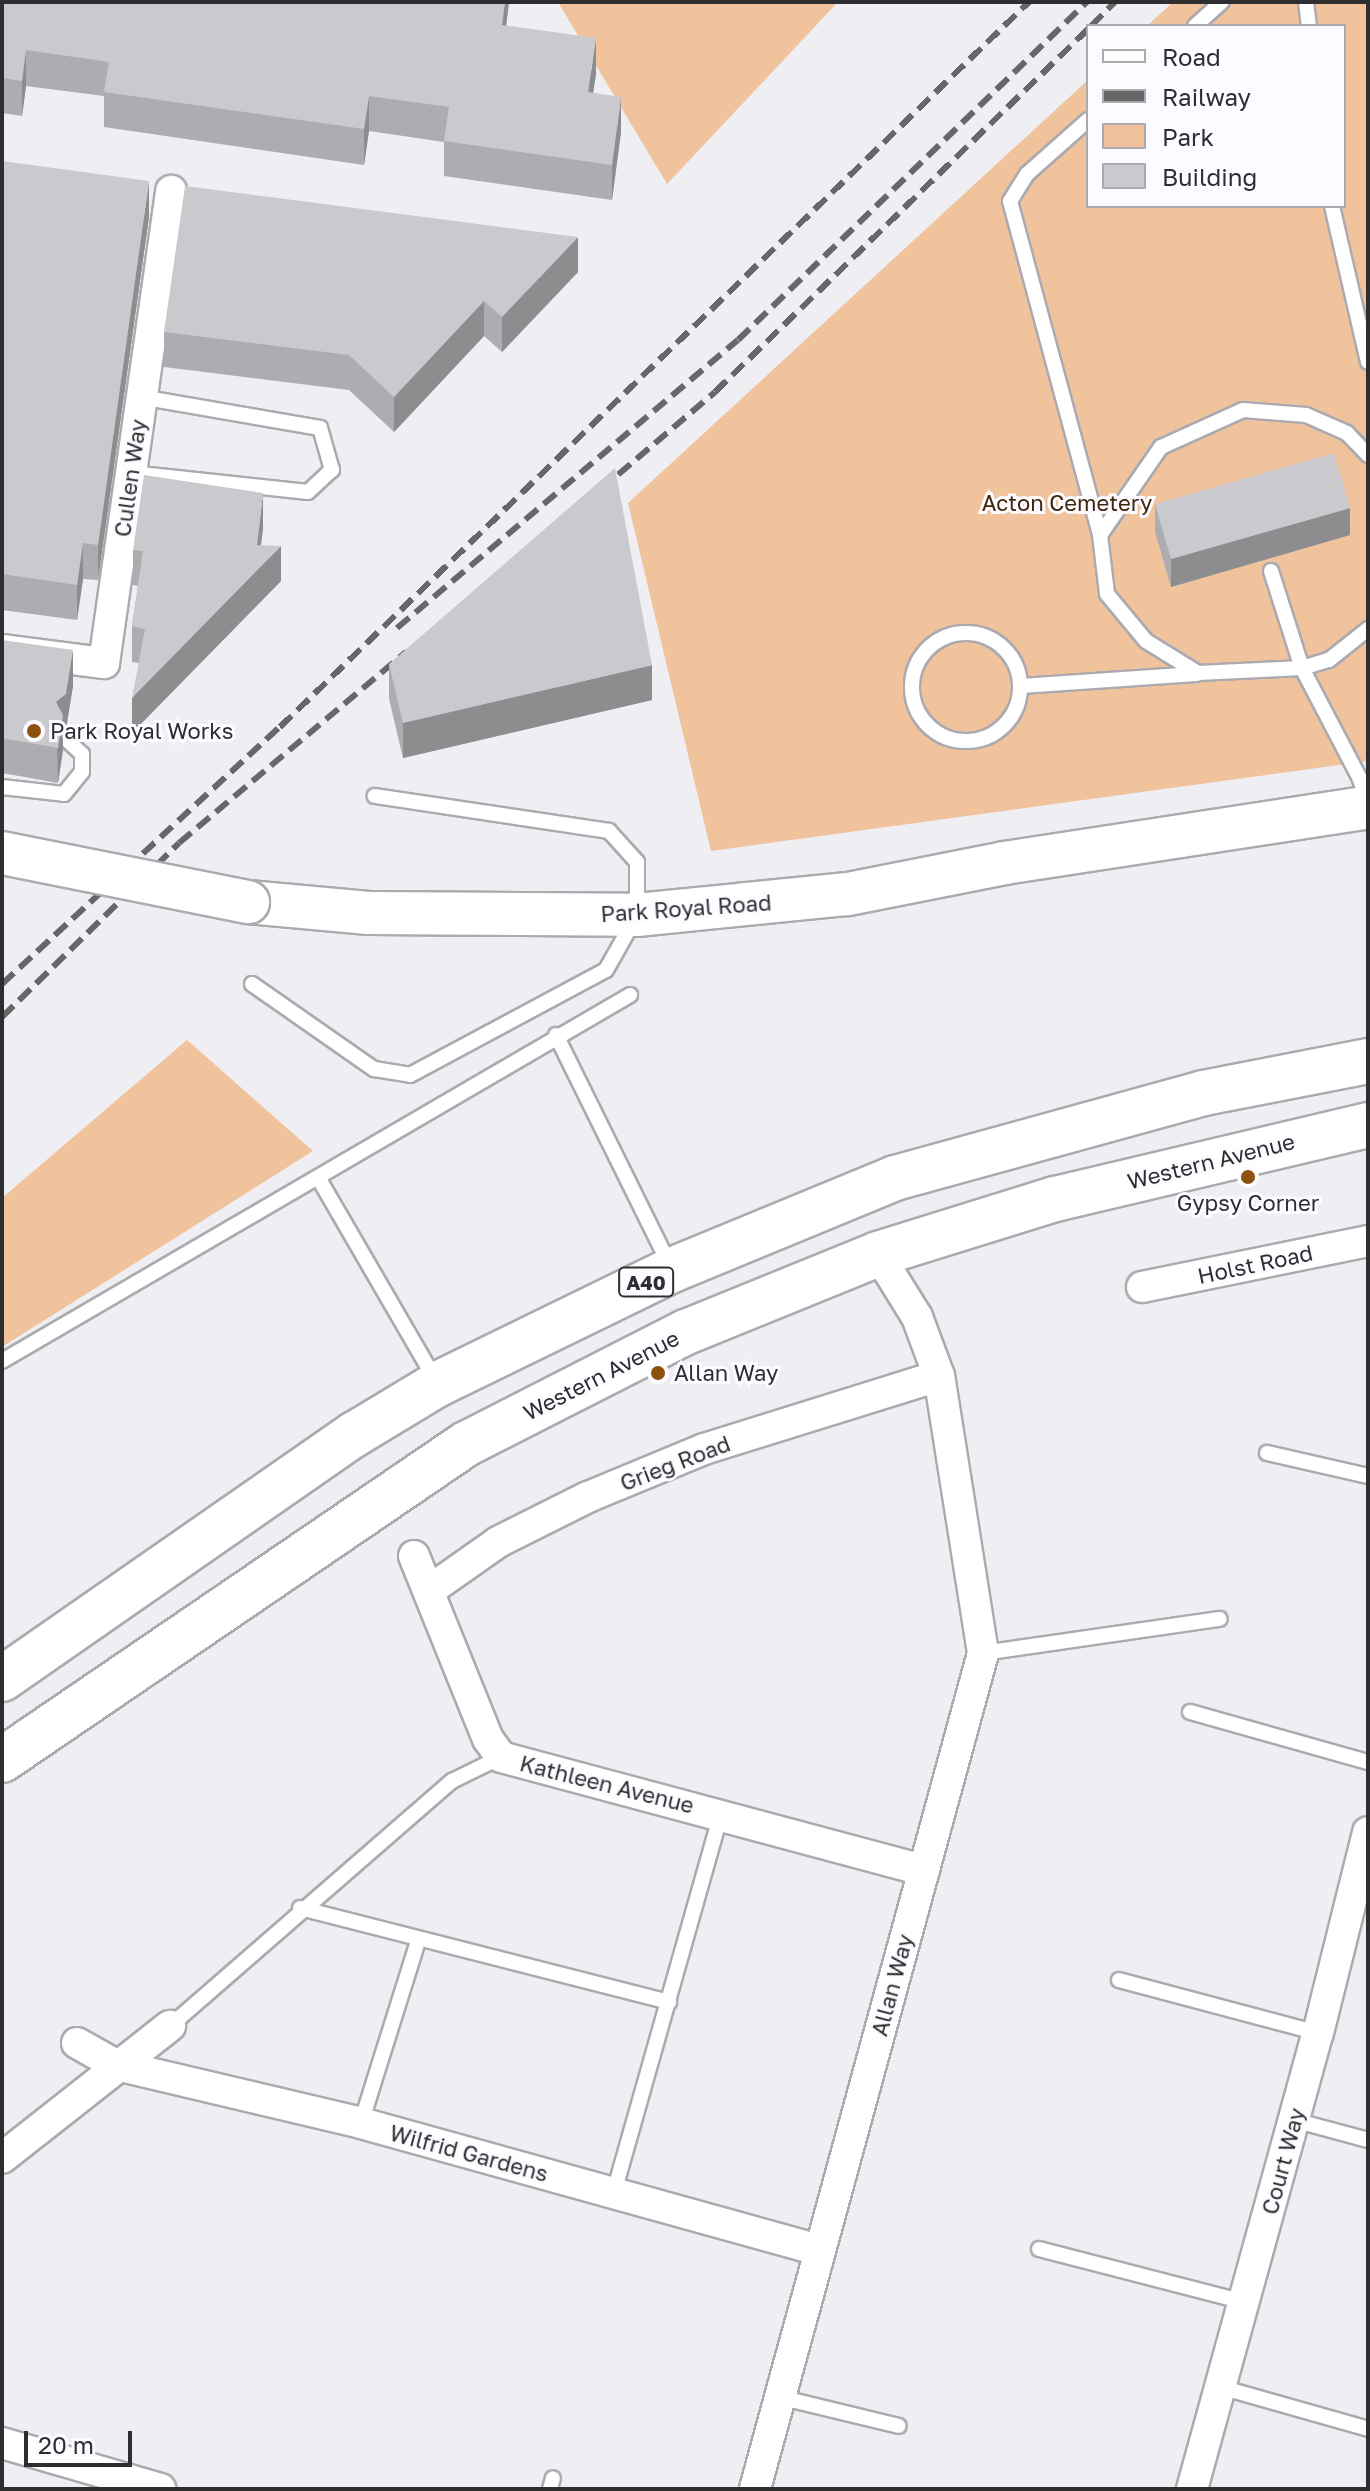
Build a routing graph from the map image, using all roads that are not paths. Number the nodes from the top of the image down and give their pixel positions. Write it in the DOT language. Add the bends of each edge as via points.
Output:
graph roads {
  1 [pos="1222,2"];
  2 [pos="1306,2"];
  3 [pos="1197,24"];
  4 [pos="1309,24"];
  5 [pos="1086,122"];
  6 [pos="140,186"];
  7 [pos="171,191"];
  8 [pos="202,195"];
  9 [pos="1332,208"];
  10 [pos="1368,362"];
  11 [pos="141,397"];
  12 [pos="1368,455"];
  13 [pos="131,473"];
  14 [pos="1100,535"];
  15 [pos="1271,571"];
  16 [pos="1368,629"];
  17 [pos="2,650"];
  18 [pos="1302,668"];
  19 [pos="1198,673"];
  20 [pos="1021,686"];
  21 [pos="66,739"];
  22 [pos="2,787"];
  23 [pos="375,796"];
  24 [pos="1368,806"];
  25 [pos="2,853"];
  26 [pos="637,915"];
  27 [pos="252,984"];
  28 [pos="630,995"];
  29 [pos="556,1035"];
  30 [pos="1368,1061"];
  31 [pos="1368,1125"];
  32 [pos="319,1179"];
  33 [pos="1368,1241"];
  34 [pos="878,1254"];
  35 [pos="672,1270"];
  36 [pos="1142,1287"];
  37 [pos="2,1361"];
  38 [pos="939,1376"];
  39 [pos="438,1384"];
  40 [pos="1267,1453"];
  41 [pos="1368,1476"];
  42 [pos="414,1556"];
  43 [pos="430,1590"];
  44 [pos="1220,1619"];
  45 [pos="983,1653"];
  46 [pos="2,1679"];
  47 [pos="1190,1712"];
  48 [pos="501,1757"];
  49 [pos="2,1760"];
  50 [pos="1368,1762"];
  51 [pos="721,1813"];
  52 [pos="1368,1834"];
  53 [pos="924,1870"];
  54 [pos="300,1908"];
  55 [pos="418,1941"];
  56 [pos="1119,1980"];
  57 [pos="669,2002"];
  58 [pos="170,2026"];
  59 [pos="1318,2033"];
  60 [pos="77,2043"];
  61 [pos="116,2065"];
  62 [pos="1294,2120"];
  63 [pos="361,2123"];
  64 [pos="1368,2140"];
  65 [pos="2,2158"];
  66 [pos="614,2192"];
  67 [pos="1039,2249"];
  68 [pos="819,2250"];
  69 [pos="1244,2302"];
  70 [pos="1220,2387"];
  71 [pos="779,2397"];
  72 [pos="899,2426"];
  73 [pos="1368,2429"];
  74 [pos="2,2443"];
  75 [pos="160,2489"];
  76 [pos="755,2489"];
  77 [pos="1192,2489"];
  1 -- 3 [label="lane"];
  2 -- 4 [label="lane"];
  5 -- 14 [label="lane" via="1027,174 1010,201"];
  6 -- 7 [label="street"];
  7 -- 8 [label="street"];
  7 -- 11 [label="street, Cullen Way"];
  9 -- 10 [label="lane"];
  11 -- 13 [label="street, Cullen Way"];
  11 -- 13 [label="lane" via="320,428 332,470 308,492"];
  12 -- 14 [label="lane" via="1347,433 1306,415 1243,410 1161,447"];
  13 -- 17 [label="street, Cullen Way" via="104,663"];
  14 -- 19 [label="lane" via="1107,594 1146,641"];
  15 -- 18 [label="lane"];
  16 -- 18 [label="lane" via="1329,660"];
  18 -- 19 [label="lane"];
  18 -- 24 [label="lane" via="1360,779"];
  19 -- 20 [label="lane"];
  20 -- 20 [label="lane" via="1008,722 978,740 961,741 929,727 912,697 912,678 929,646 962,632 997,641 1011,655"];
  21 -- 22 [label="lane" via="82,754 82,772 64,794"];
  23 -- 26 [label="lane" via="609,831 637,862"];
  24 -- 26 [label="main road, Park Royal Road" via="1004,863 848,894"];
  25 -- 26 [label="main road, Park Royal Road, bridge" via="248,902 369,913"];
  26 -- 27 [label="lane" via="606,970 410,1075 374,1069"];
  28 -- 29 [label="lane"];
  29 -- 32 [label="lane"];
  29 -- 35 [label="lane"];
  30 -- 35 [label="highway, A40" via="1204,1093 895,1178"];
  31 -- 34 [label="highway, Western Avenue" via="1055,1199"];
  32 -- 37 [label="lane"];
  32 -- 39 [label="lane"];
  33 -- 36 [label="street, Holst Road"];
  34 -- 38 [label="street, Allan Way" via="918,1322"];
  34 -- 49 [label="highway, Western Avenue" via="686,1332 466,1444"];
  35 -- 39 [label="highway, A40"];
  38 -- 43 [label="street, Grieg Road" via="718,1444 588,1497 498,1542"];
  38 -- 45 [label="street, Allan Way"];
  39 -- 46 [label="highway, A40" via="355,1434"];
  40 -- 41 [label="lane"];
  42 -- 43 [label="street, Kathleen Avenue"];
  43 -- 48 [label="street, Kathleen Avenue" via="488,1739"];
  44 -- 45 [label="lane"];
  45 -- 53 [label="street, Allan Way"];
  47 -- 50 [label="lane"];
  48 -- 51 [label="street, Kathleen Avenue"];
  48 -- 54 [label="lane" via="452,1781"];
  51 -- 53 [label="street, Kathleen Avenue"];
  51 -- 57 [label="lane"];
  52 -- 59 [label="street, Court Way"];
  53 -- 68 [label="street, Allan Way"];
  54 -- 55 [label="lane"];
  54 -- 58 [label="lane"];
  55 -- 57 [label="lane"];
  55 -- 63 [label="lane"];
  56 -- 59 [label="lane"];
  57 -- 66 [label="lane"];
  58 -- 61 [label="street"];
  59 -- 62 [label="street, Court Way"];
  60 -- 61 [label="street, Wilfrid Gardens"];
  61 -- 63 [label="street, Wilfrid Gardens"];
  61 -- 65 [label="street"];
  62 -- 64 [label="lane"];
  62 -- 69 [label="street, Court Way"];
  63 -- 66 [label="street, Wilfrid Gardens"];
  66 -- 68 [label="street, Wilfrid Gardens"];
  67 -- 69 [label="lane"];
  68 -- 71 [label="street, Allan Way"];
  69 -- 70 [label="street, Court Way"];
  70 -- 73 [label="lane"];
  70 -- 77 [label="street, Court Way"];
  71 -- 72 [label="lane"];
  71 -- 76 [label="street, Allan Way"];
  74 -- 75 [label="street"];
}
